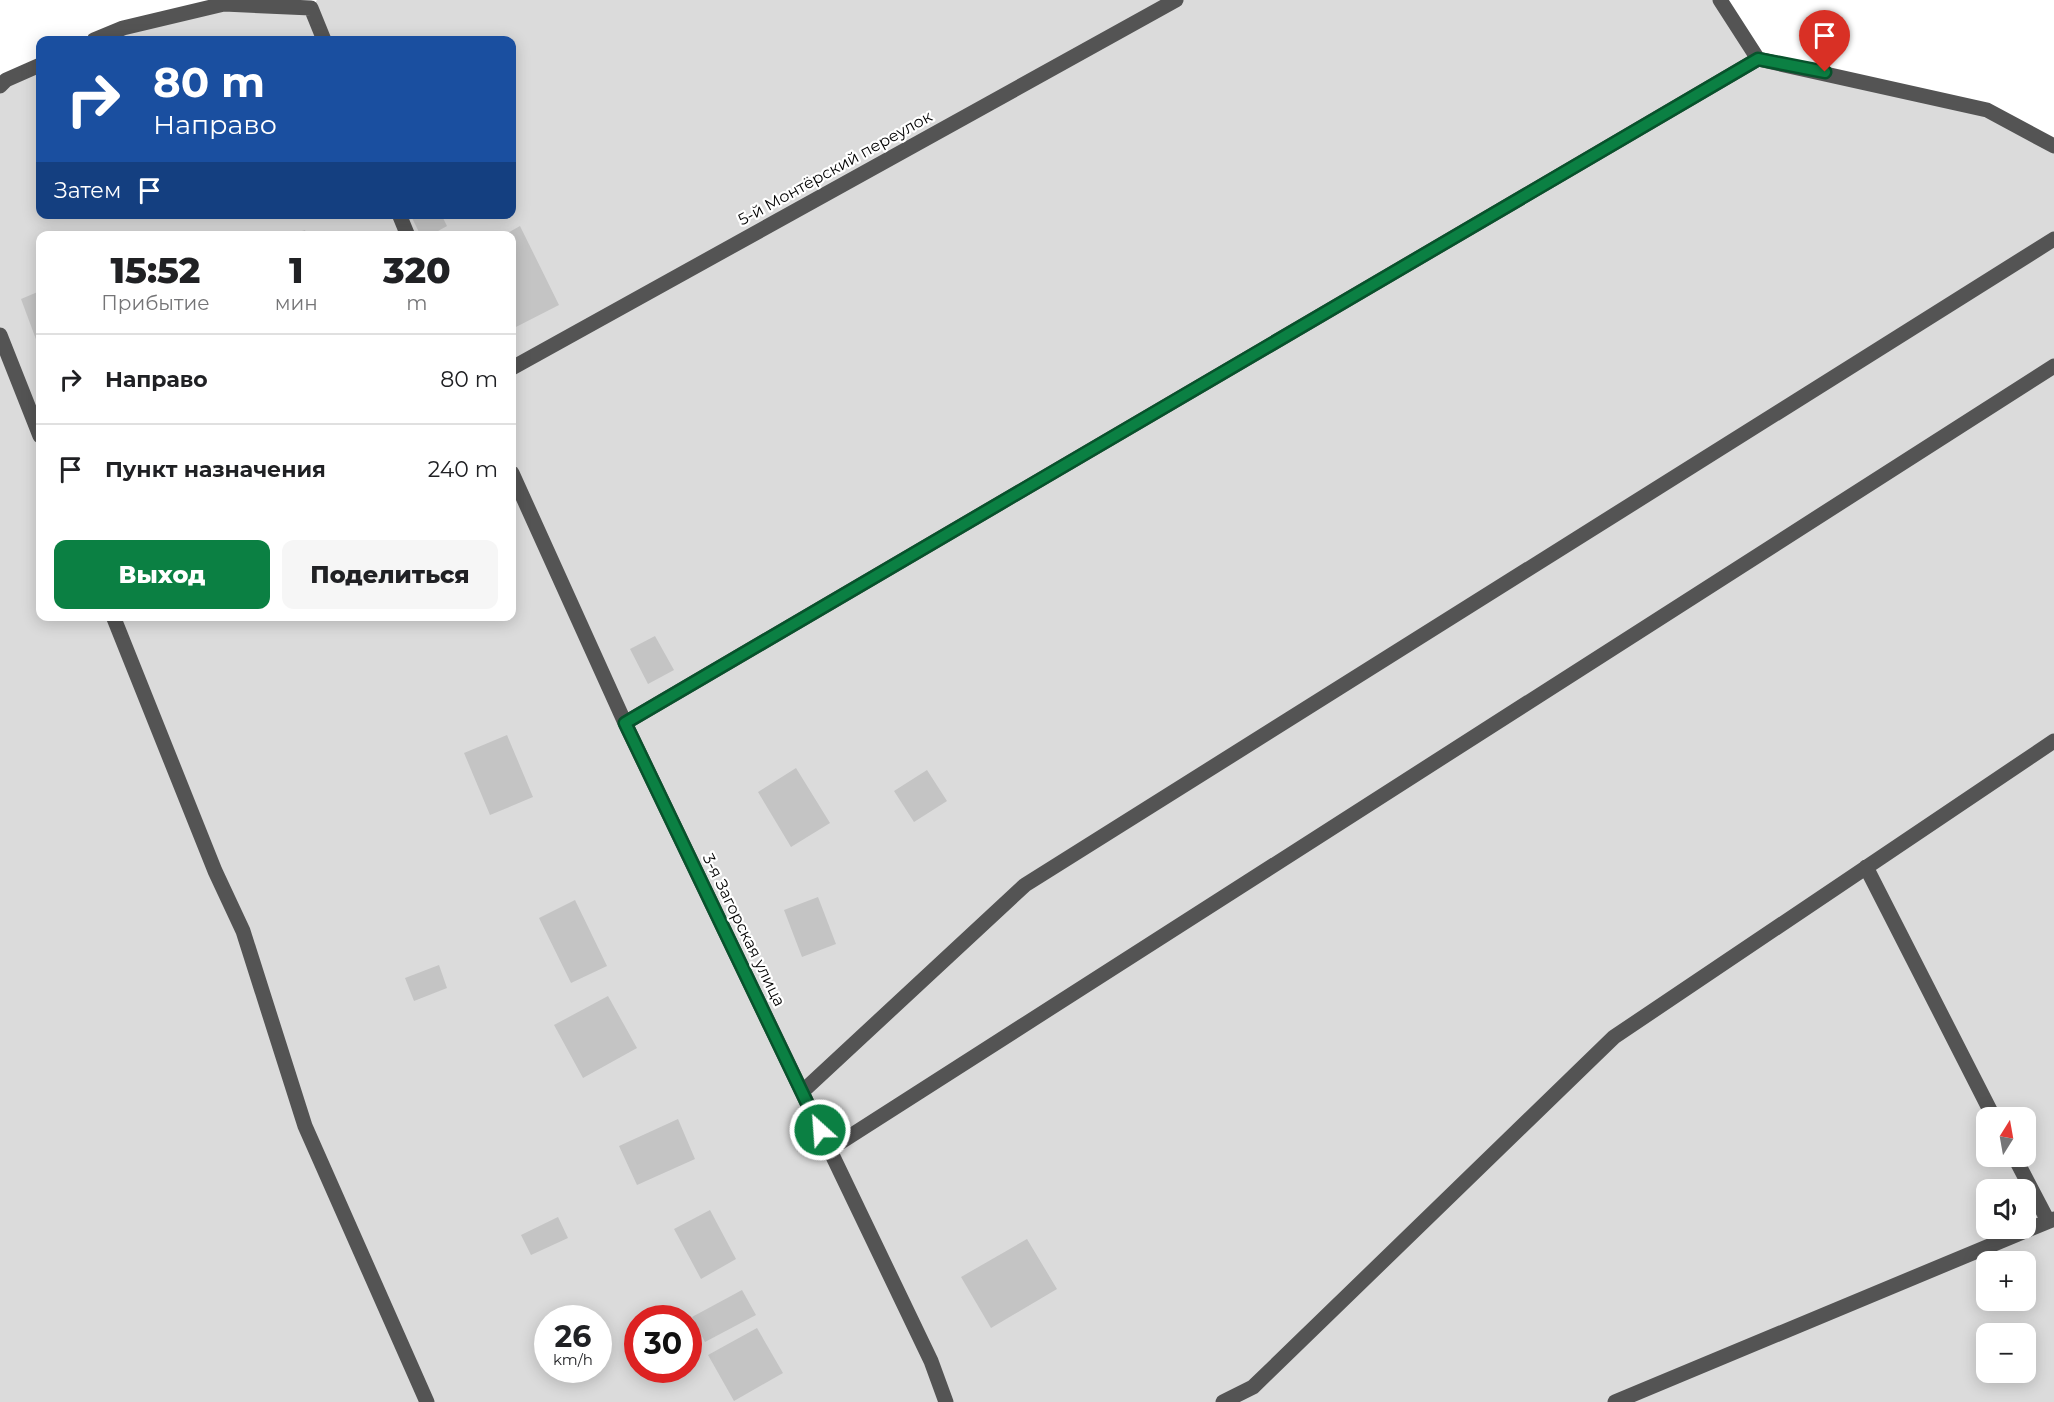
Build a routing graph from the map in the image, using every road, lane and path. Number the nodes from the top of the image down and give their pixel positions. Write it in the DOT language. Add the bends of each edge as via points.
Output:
graph roads {
  1 [pos="1176,0"];
  2 [pos="1720,0"];
  3 [pos="314,4"];
  4 [pos="104,36"];
  5 [pos="323,36"];
  6 [pos="1758,59"];
  7 [pos="36,67"];
  8 [pos="0,86"];
  9 [pos="2054,146"];
  10 [pos="2054,239"];
  11 [pos="0,335"];
  12 [pos="516,366"];
  13 [pos="2054,366"];
  14 [pos="36,426"];
  15 [pos="516,482"];
  16 [pos="115,621"];
  17 [pos="625,723"];
  18 [pos="2054,741"];
  19 [pos="1866,867"];
  20 [pos="802,1092"];
  21 [pos="1988,1107"];
  22 [pos="830,1149"];
  23 [pos="2020,1167"];
  24 [pos="2051,1220"];
  25 [pos="427,1402"];
  26 [pos="946,1402"];
  27 [pos="1223,1402"];
  28 [pos="1615,1402"];
  1 -- 12 [label="street, 5-й Монтёрский переулок"];
  2 -- 6 [label="street"];
  3 -- 4 [label="street" via="224,4"];
  3 -- 5 [label="street"];
  6 -- 9 [label="street" via="1987,110"];
  6 -- 17 [label="street"];
  7 -- 8 [label="street"];
  10 -- 20 [label="street" via="1025,885"];
  11 -- 14 [label="street"];
  13 -- 22 [label="street"];
  15 -- 17 [label="street, 3-я Загорская улица"];
  16 -- 25 [label="street" via="243,931 306,1126"];
  17 -- 20 [label="street, 3-я Загорская улица"];
  18 -- 19 [label="street"];
  19 -- 21 [label="street"];
  19 -- 27 [label="street" via="1614,1037 1253,1387"];
  20 -- 22 [label="street, 3-я Загорская улица"];
  22 -- 26 [label="street, 3-я Загорская улица" via="931,1361"];
  23 -- 24 [label="street"];
  24 -- 28 [label="street"];
}
